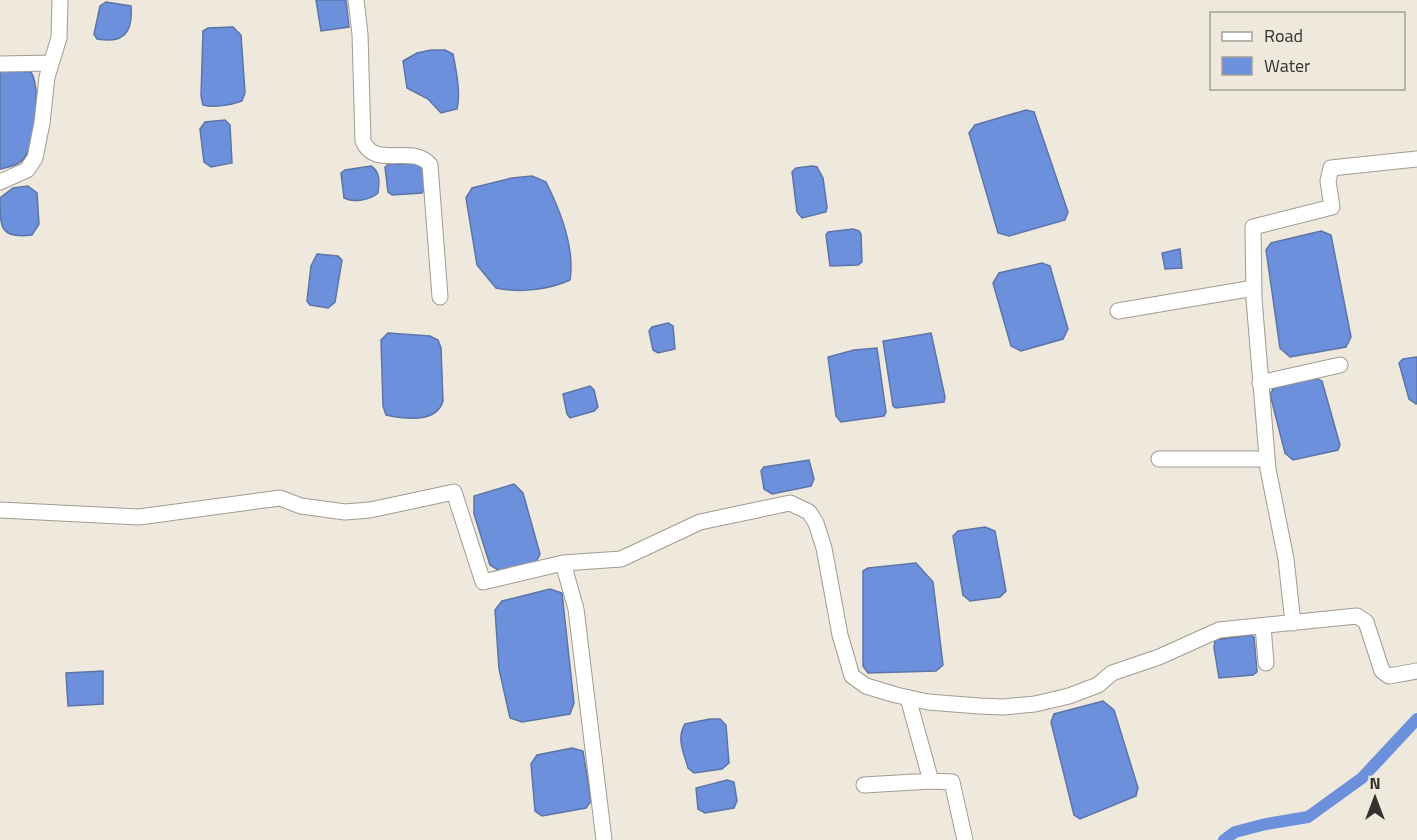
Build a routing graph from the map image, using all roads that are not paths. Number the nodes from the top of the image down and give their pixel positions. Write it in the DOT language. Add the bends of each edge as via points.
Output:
graph roads {
  1 [pos="60,0"];
  2 [pos="356,0"];
  3 [pos="50,63"];
  4 [pos="0,64"];
  5 [pos="1417,159"];
  6 [pos="0,182"];
  7 [pos="1254,288"];
  8 [pos="440,297"];
  9 [pos="1118,311"];
  10 [pos="1340,365"];
  11 [pos="1260,383"];
  12 [pos="1159,459"];
  13 [pos="1267,459"];
  14 [pos="0,510"];
  15 [pos="563,563"];
  16 [pos="1293,623"];
  17 [pos="1263,626"];
  18 [pos="1266,663"];
  19 [pos="1417,671"];
  20 [pos="908,698"];
  21 [pos="932,781"];
  22 [pos="864,785"];
  23 [pos="604,840"];
  24 [pos="965,840"];
  1 -- 3 [label="street" via="59,38"];
  2 -- 8 [label="street" via="363,141 375,154 416,155 430,165"];
  3 -- 4 [label="street"];
  3 -- 6 [label="street" via="35,158 27,170"];
  5 -- 7 [label="street" via="1331,168 1328,181 1332,207 1253,227"];
  7 -- 9 [label="street"];
  7 -- 11 [label="street"];
  10 -- 11 [label="street"];
  11 -- 13 [label="street"];
  12 -- 13 [label="street"];
  13 -- 16 [label="street" via="1286,559"];
  14 -- 15 [label="street" via="139,517 280,498 301,506 345,512 454,492 483,582"];
  15 -- 20 [label="street" via="621,559 700,522 790,503 809,512 816,523 852,676 866,686"];
  15 -- 23 [label="street" via="576,609"];
  16 -- 17 [label="street"];
  16 -- 19 [label="street" via="1357,616 1366,621 1382,671 1389,676"];
  17 -- 18 [label="street"];
  17 -- 20 [label="street" via="1219,630 1112,673 1098,686 1035,704 991,707"];
  20 -- 21 [label="street"];
  21 -- 22 [label="street"];
  21 -- 24 [label="street" via="952,782"];
}
